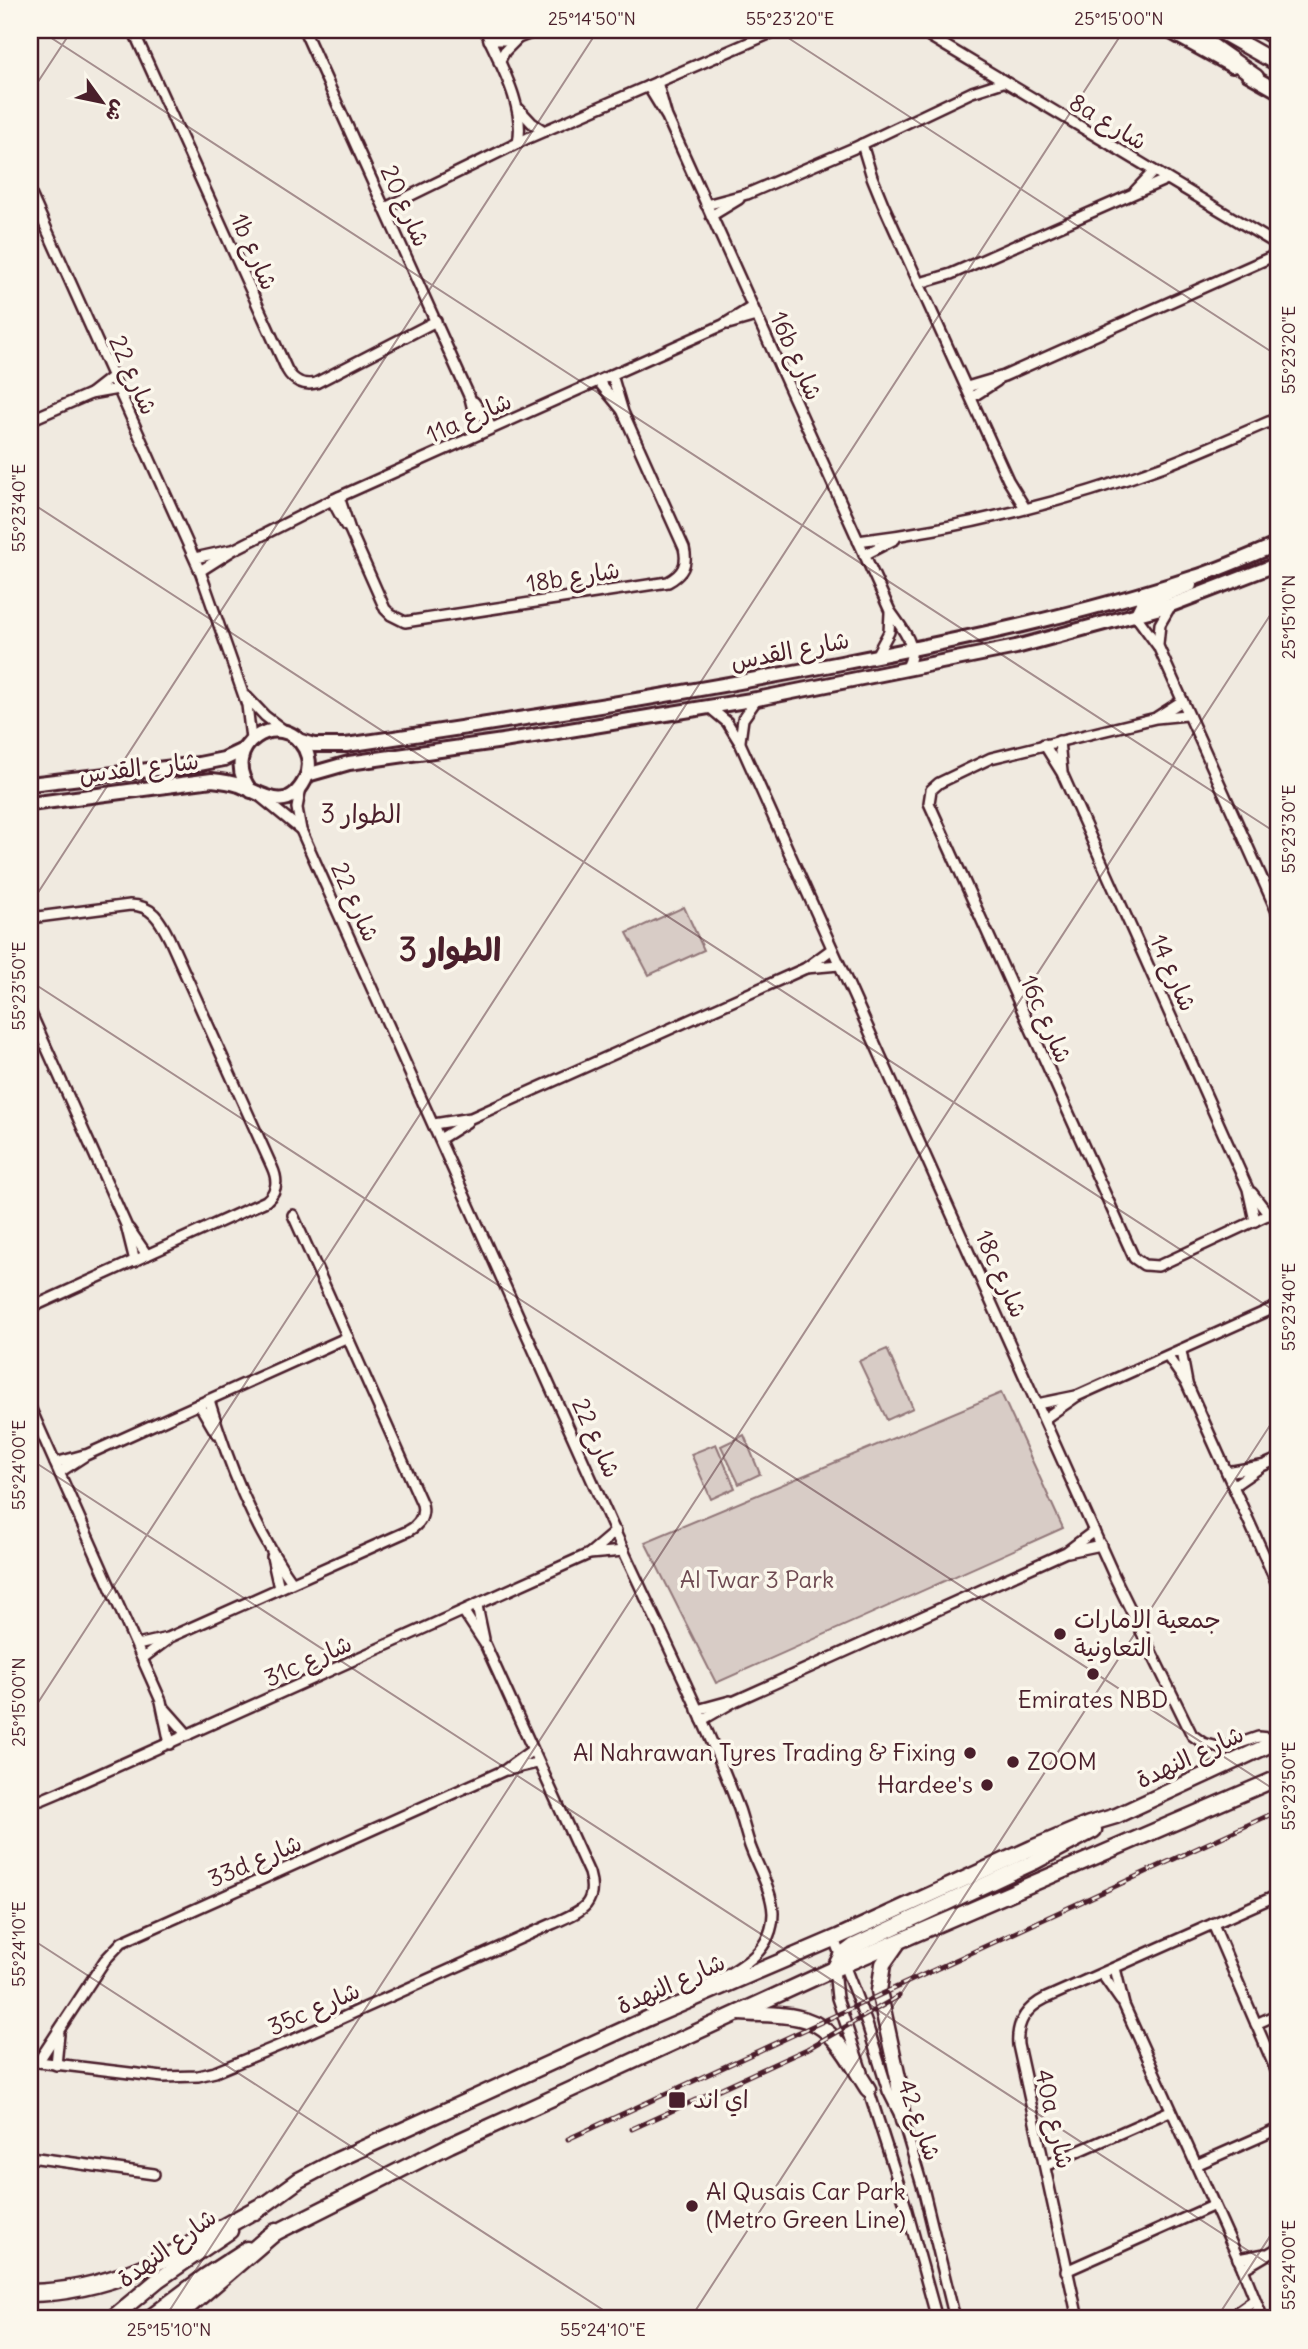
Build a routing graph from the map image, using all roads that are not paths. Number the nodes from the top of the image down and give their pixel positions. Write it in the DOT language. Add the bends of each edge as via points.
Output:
graph roads {
  1 [pos="133,30"];
  2 [pos="304,30"];
  3 [pos="485,30"];
  4 [pos="539,30"];
  5 [pos="778,30"];
  6 [pos="919,30"];
  7 [pos="1167,30"];
  8 [pos="1189,30"];
  9 [pos="1218,30"];
  10 [pos="1263,30"];
  11 [pos="519,38"];
  12 [pos="1278,39"];
  13 [pos="489,40"];
  14 [pos="499,62"];
  15 [pos="1278,64"];
  16 [pos="990,74"];
  17 [pos="1256,78"];
  18 [pos="1003,82"];
  19 [pos="653,84"];
  20 [pos="1278,91"];
  21 [pos="972,92"];
  22 [pos="518,107"];
  23 [pos="544,131"];
  24 [pos="518,142"];
  25 [pos="858,146"];
  26 [pos="1154,172"];
  27 [pos="1167,179"];
  28 [pos="30,192"];
  29 [pos="747,194"];
  30 [pos="1131,194"];
  31 [pos="383,205"];
  32 [pos="706,205"];
  33 [pos="711,216"];
  34 [pos="1277,244"];
  35 [pos="1278,254"];
  36 [pos="1256,262"];
  37 [pos="922,288"];
  38 [pos="754,311"];
  39 [pos="437,324"];
  40 [pos="612,375"];
  41 [pos="113,376"];
  42 [pos="1004,376"];
  43 [pos="598,381"];
  44 [pos="967,387"];
  45 [pos="118,389"];
  46 [pos="90,394"];
  47 [pos="972,397"];
  48 [pos="470,398"];
  49 [pos="623,412"];
  50 [pos="1278,418"];
  51 [pos="30,420"];
  52 [pos="492,428"];
  53 [pos="479,434"];
  54 [pos="1008,480"];
  55 [pos="335,499"];
  56 [pos="1026,508"];
  57 [pos="1015,510"];
  58 [pos="900,536"];
  59 [pos="858,541"];
  60 [pos="1278,544"];
  61 [pos="233,550"];
  62 [pos="864,555"];
  63 [pos="195,558"];
  64 [pos="1278,564"];
  65 [pos="200,571"];
  66 [pos="1197,576"];
  67 [pos="1171,605"];
  68 [pos="890,611"];
  69 [pos="1136,616"];
  70 [pos="1158,646"];
  71 [pos="913,649"];
  72 [pos="876,656"];
  73 [pos="905,670"];
  74 [pos="243,693"];
  75 [pos="757,699"];
  76 [pos="1182,701"];
  77 [pos="709,707"];
  78 [pos="1187,715"];
  79 [pos="1156,718"];
  80 [pos="294,737"];
  81 [pos="251,739"];
  82 [pos="1059,741"];
  83 [pos="740,743"];
  84 [pos="1044,744"];
  85 [pos="243,750"];
  86 [pos="1062,774"];
  87 [pos="304,781"];
  88 [pos="30,784"];
  89 [pos="257,794"];
  90 [pos="30,804"];
  91 [pos="302,830"];
  92 [pos="1278,914"];
  93 [pos="30,918"];
  94 [pos="832,949"];
  95 [pos="839,965"];
  96 [pos="806,968"];
  97 [pos="30,1011"];
  98 [pos="471,1118"];
  99 [pos="434,1124"];
  100 [pos="440,1139"];
  101 [pos="1248,1189"];
  102 [pos="1278,1210"];
  103 [pos="293,1214"];
  104 [pos="1269,1215"];
  105 [pos="1255,1221"];
  106 [pos="126,1225"];
  107 [pos="147,1255"];
  108 [pos="135,1261"];
  109 [pos="1278,1306"];
  110 [pos="30,1308"];
  111 [pos="348,1337"];
  112 [pos="1181,1351"];
  113 [pos="1168,1357"];
  114 [pos="1187,1384"];
  115 [pos="1077,1396"];
  116 [pos="209,1400"];
  117 [pos="198,1404"];
  118 [pos="1037,1404"];
  119 [pos="30,1407"];
  120 [pos="1044,1419"];
  121 [pos="219,1437"];
  122 [pos="1278,1458"];
  123 [pos="1262,1466"];
  124 [pos="57,1467"];
  125 [pos="1227,1472"];
  126 [pos="1233,1486"];
  127 [pos="616,1531"];
  128 [pos="1094,1531"];
  129 [pos="1101,1545"];
  130 [pos="624,1551"];
  131 [pos="271,1552"];
  132 [pos="1066,1552"];
  133 [pos="589,1554"];
  134 [pos="292,1582"];
  135 [pos="1278,1586"];
  136 [pos="279,1588"];
  137 [pos="477,1606"];
  138 [pos="464,1612"];
  139 [pos="168,1638"];
  140 [pos="485,1644"];
  141 [pos="136,1645"];
  142 [pos="143,1658"];
  143 [pos="735,1701"];
  144 [pos="164,1708"];
  145 [pos="698,1710"];
  146 [pos="702,1720"];
  147 [pos="188,1735"];
  148 [pos="1278,1740"];
  149 [pos="170,1744"];
  150 [pos="531,1751"];
  151 [pos="537,1763"];
  152 [pos="505,1770"];
  153 [pos="1278,1778"];
  154 [pos="30,1801"];
  155 [pos="1116,1816"];
  156 [pos="1278,1895"];
  157 [pos="1213,1924"];
  158 [pos="834,1939"];
  159 [pos="900,1941"];
  160 [pos="840,1964"];
  161 [pos="1115,1968"];
  162 [pos="1102,1973"];
  163 [pos="1124,2005"];
  164 [pos="738,2013"];
  165 [pos="1278,2014"];
  166 [pos="651,2017"];
  167 [pos="1256,2024"];
  168 [pos="59,2032"];
  169 [pos="34,2062"];
  170 [pos="56,2065"];
  171 [pos="1278,2075"];
  172 [pos="868,2089"];
  173 [pos="1170,2111"];
  174 [pos="903,2121"];
  175 [pos="1278,2129"];
  176 [pos="30,2157"];
  177 [pos="1196,2165"];
  178 [pos="1045,2166"];
  179 [pos="154,2174"];
  180 [pos="262,2206"];
  181 [pos="1212,2206"];
  182 [pos="276,2231"];
  183 [pos="1278,2248"];
  184 [pos="1267,2253"];
  185 [pos="1238,2259"];
  186 [pos="1243,2269"];
  187 [pos="1066,2271"];
  188 [pos="30,2293"];
  189 [pos="1254,2300"];
  190 [pos="1261,2315"];
  191 [pos="111,2319"];
  192 [pos="148,2319"];
  193 [pos="173,2319"];
  194 [pos="937,2319"];
  195 [pos="955,2319"];
  196 [pos="1077,2319"];
  197 [pos="1228,2319"];
  1 -- 39 [label="street, 1b شارع" via="290,374 305,384 316,383 414,330"];
  2 -- 31 [label="street, شارع 20"];
  3 -- 13 [label="street"];
  4 -- 11 [label="street"];
  5 -- 19 [label="street"];
  6 -- 16 [label="street, 8a شارع"];
  7 -- 17 [label="main road"];
  8 -- 17 [label="main road"];
  9 -- 15 [label="main road"];
  10 -- 12 [label="main road"];
  11 -- 13 [label="street"];
  11 -- 14 [label="street"];
  13 -- 14 [label="street"];
  14 -- 22 [label="street"];
  16 -- 18 [label="street, 8a شارع"];
  16 -- 21 [label="street"];
  17 -- 20 [label="main road"];
  18 -- 21 [label="street"];
  18 -- 26 [label="street, 8a شارع"];
  19 -- 23 [label="street"];
  19 -- 32 [label="street, 16b شارع"];
  21 -- 25 [label="street"];
  22 -- 23 [label="street"];
  22 -- 24 [label="street"];
  23 -- 24 [label="street"];
  24 -- 31 [label="street"];
  25 -- 29 [label="street"];
  25 -- 37 [label="street"];
  26 -- 27 [label="street, 8a شارع"];
  26 -- 30 [label="street"];
  27 -- 30 [label="street"];
  27 -- 34 [label="street, 8a شارع"];
  28 -- 41 [label="street, شارع 22"];
  29 -- 32 [label="street"];
  29 -- 33 [label="street"];
  30 -- 37 [label="street"];
  31 -- 39 [label="street, شارع 20"];
  32 -- 33 [label="street, 16b شارع"];
  33 -- 38 [label="street, 16b شارع"];
  34 -- 36 [label="street"];
  35 -- 36 [label="street"];
  36 -- 42 [label="street"];
  37 -- 44 [label="street"];
  38 -- 40 [label="street, 11a شارع"];
  38 -- 59 [label="street, 16b شارع"];
  39 -- 48 [label="street, شارع 20"];
  40 -- 43 [label="street, 11a شارع"];
  40 -- 49 [label="street, 18b شارع"];
  41 -- 45 [label="street, شارع 22"];
  41 -- 46 [label="street"];
  42 -- 44 [label="street"];
  42 -- 47 [label="street"];
  43 -- 49 [label="street, 18b شارع"];
  43 -- 52 [label="street, 11a شارع"];
  44 -- 47 [label="street"];
  45 -- 46 [label="street"];
  45 -- 63 [label="street, شارع 22"];
  46 -- 51 [label="street"];
  47 -- 54 [label="street"];
  48 -- 52 [label="street, شارع 20"];
  48 -- 53 [label="street, شارع 20"];
  49 -- 55 [label="street, 18b شارع" via="684,548 682,571 668,582 405,622 385,609"];
  50 -- 56 [label="street" via="1153,470"];
  52 -- 53 [label="street, 11a شارع"];
  53 -- 55 [label="street, 11a شارع"];
  54 -- 56 [label="street"];
  54 -- 57 [label="street"];
  55 -- 61 [label="street, 11a شارع"];
  56 -- 57 [label="street"];
  57 -- 58 [label="street"];
  58 -- 59 [label="street"];
  58 -- 62 [label="street"];
  59 -- 62 [label="street, 16b شارع"];
  60 -- 66 [label="main road, شارع القدس"];
  61 -- 63 [label="street, 11a شارع"];
  61 -- 65 [label="street, 11a شارع"];
  62 -- 68 [label="street, 16b شارع"];
  63 -- 65 [label="street, شارع 22"];
  64 -- 67 [label="main road, شارع القدس"];
  65 -- 74 [label="street, شارع 22"];
  66 -- 69 [label="main road" via="1187,587 1142,604"];
  66 -- 71 [label="main road, شارع القدس" via="1012,628"];
  67 -- 69 [label="main road, شارع القدس"];
  67 -- 70 [label="street" via="1160,624"];
  68 -- 71 [label="street, 16b شارع"];
  68 -- 72 [label="street" via="889,632"];
  69 -- 70 [label="street"];
  69 -- 73 [label="main road, شارع القدس"];
  70 -- 76 [label="street"];
  71 -- 72 [label="main road, شارع القدس"];
  71 -- 73 [label="street"];
  72 -- 80 [label="main road, شارع القدس" via="705,689 359,743 330,746"];
  73 -- 75 [label="main road, شارع القدس"];
  74 -- 80 [label="street, شارع 22"];
  74 -- 81 [label="street, شارع 22"];
  75 -- 77 [label="main road, شارع القدس"];
  75 -- 83 [label="street" via="743,719"];
  76 -- 78 [label="street"];
  76 -- 79 [label="street"];
  77 -- 83 [label="street, 18c شارع" via="727,722"];
  77 -- 87 [label="main road, شارع القدس" via="349,763"];
  78 -- 79 [label="street"];
  78 -- 92 [label="street"];
  79 -- 82 [label="street"];
  80 -- 81 [label="main road" via="270,731"];
  80 -- 87 [label="main road" via="308,757"];
  81 -- 85 [label="main road"];
  82 -- 84 [label="street"];
  82 -- 86 [label="street, شارع 14"];
  83 -- 94 [label="street, 18c شارع"];
  84 -- 86 [label="street, شارع 14"];
  84 -- 105 [label="street, 16c شارع" via="1008,752 948,777 931,790 930,808 1129,1250 1138,1261 1151,1266"];
  85 -- 88 [label="main road, شارع القدس" via="206,762"];
  85 -- 89 [label="main road" via="244,782"];
  86 -- 101 [label="street, شارع 14"];
  87 -- 89 [label="main road" via="283,798"];
  87 -- 91 [label="street, شارع 22" via="297,808"];
  89 -- 90 [label="main road, شارع القدس" via="212,780"];
  89 -- 91 [label="street, شارع 22"];
  91 -- 99 [label="street, شارع 22"];
  93 -- 107 [label="street" via="130,905 144,906 155,915 272,1167 275,1192 266,1201"];
  94 -- 95 [label="street, 18c شارع"];
  94 -- 96 [label="street"];
  95 -- 96 [label="street"];
  95 -- 118 [label="street, 18c شارع"];
  96 -- 98 [label="street"];
  97 -- 106 [label="street"];
  98 -- 99 [label="street"];
  98 -- 100 [label="street"];
  99 -- 100 [label="street, شارع 22"];
  100 -- 127 [label="street, شارع 22"];
  101 -- 104 [label="street, شارع 14"];
  101 -- 105 [label="street, شارع 14"];
  102 -- 104 [label="street"];
  103 -- 111 [label="street"];
  104 -- 105 [label="street"];
  106 -- 107 [label="street"];
  106 -- 108 [label="street"];
  107 -- 108 [label="street"];
  108 -- 110 [label="street"];
  109 -- 112 [label="street"];
  111 -- 116 [label="street"];
  111 -- 134 [label="street" via="423,1509 420,1521 408,1531"];
  112 -- 113 [label="street"];
  112 -- 114 [label="street"];
  113 -- 114 [label="street"];
  113 -- 115 [label="street"];
  114 -- 125 [label="street"];
  115 -- 118 [label="street"];
  115 -- 120 [label="street"];
  116 -- 117 [label="street"];
  116 -- 121 [label="street"];
  117 -- 121 [label="street"];
  117 -- 124 [label="street"];
  118 -- 120 [label="street, 18c شارع"];
  119 -- 124 [label="street"];
  120 -- 128 [label="street, 18c شارع"];
  121 -- 131 [label="street"];
  122 -- 123 [label="street"];
  123 -- 125 [label="street"];
  123 -- 126 [label="street"];
  124 -- 141 [label="street"];
  125 -- 126 [label="street"];
  126 -- 135 [label="street"];
  127 -- 130 [label="street, شارع 22"];
  127 -- 133 [label="street, 31c شارع"];
  128 -- 129 [label="street, 18c شارع"];
  128 -- 132 [label="street"];
  129 -- 132 [label="street"];
  129 -- 148 [label="street, 18c شارع" via="1188,1729 1203,1743 1225,1747 1258,1737"];
  130 -- 133 [label="street, 31c شارع"];
  130 -- 145 [label="street, شارع 22"];
  131 -- 134 [label="street"];
  131 -- 136 [label="street"];
  132 -- 143 [label="street"];
  133 -- 137 [label="street, 31c شارع"];
  134 -- 136 [label="street"];
  136 -- 139 [label="street"];
  137 -- 138 [label="street, 31c شارع"];
  137 -- 140 [label="street"];
  138 -- 140 [label="street"];
  138 -- 147 [label="street, 31c شارع"];
  139 -- 141 [label="street"];
  139 -- 142 [label="street"];
  140 -- 150 [label="street"];
  141 -- 142 [label="street"];
  142 -- 144 [label="street"];
  143 -- 145 [label="street"];
  143 -- 146 [label="street"];
  144 -- 147 [label="street"];
  144 -- 149 [label="street"];
  145 -- 146 [label="street, شارع 22"];
  146 -- 166 [label="street, شارع 22" via="771,1898 772,1922 769,1935 749,1962"];
  147 -- 149 [label="street, 31c شارع"];
  148 -- 155 [label="main road, شارع النهدة"];
  149 -- 154 [label="street, 31c شارع"];
  150 -- 151 [label="street"];
  150 -- 152 [label="street, 33d شارع"];
  151 -- 152 [label="street, 33d شارع"];
  151 -- 170 [label="street, 35c شارع" via="589,1873 592,1895 576,1913 215,2072 163,2077"];
  152 -- 168 [label="street, 33d شارع" via="122,1942 105,1960"];
  153 -- 159 [label="main road, شارع النهدة"];
  155 -- 158 [label="main road, شارع النهدة" via="1032,1848"];
  155 -- 160 [label="main road" via="1053,1853 862,1942"];
  156 -- 157 [label="street, 40a شارع"];
  157 -- 161 [label="street, 40a شارع"];
  157 -- 167 [label="street"];
  158 -- 160 [label="street, شارع 42"];
  158 -- 166 [label="main road, شارع النهدة"];
  159 -- 160 [label="main road, شارع النهدة"];
  159 -- 174 [label="main road" via="883,1964 879,1991"];
  160 -- 164 [label="main road, شارع النهدة"];
  160 -- 172 [label="street, شارع 42" via="837,1998"];
  160 -- 174 [label="street, شارع 42"];
  161 -- 162 [label="street, 40a شارع"];
  161 -- 163 [label="street"];
  162 -- 163 [label="street"];
  162 -- 178 [label="street, 40a شارع" via="1037,2003 1019,2025 1018,2045"];
  163 -- 173 [label="street"];
  164 -- 172 [label="main road" via="815,2023 836,2041"];
  164 -- 182 [label="main road, شارع النهدة" via="450,2145"];
  165 -- 167 [label="street"];
  166 -- 180 [label="main road, شارع النهدة" via="327,2165"];
  167 -- 171 [label="street"];
  168 -- 169 [label="street, 33d شارع"];
  168 -- 170 [label="street, 33d شارع"];
  169 -- 170 [label="street, 35c شارع"];
  172 -- 194 [label="street, شارع 42"];
  173 -- 177 [label="street"];
  173 -- 178 [label="street"];
  174 -- 195 [label="street, شارع 42"];
  175 -- 177 [label="street"];
  176 -- 179 [label="street"];
  177 -- 181 [label="street"];
  178 -- 187 [label="street, 40a شارع"];
  180 -- 188 [label="highway" via="115,2280 72,2291"];
  180 -- 191 [label="main road, شارع النهدة"];
  181 -- 185 [label="street"];
  181 -- 187 [label="street"];
  182 -- 192 [label="main road, شارع النهدة"];
  182 -- 193 [label="highway"];
  183 -- 184 [label="street"];
  184 -- 185 [label="street"];
  184 -- 186 [label="street"];
  185 -- 186 [label="street"];
  186 -- 189 [label="street"];
  187 -- 196 [label="street, 40a شارع"];
  189 -- 190 [label="street"];
  189 -- 197 [label="street"];
  190 -- 197 [label="street"];
}
